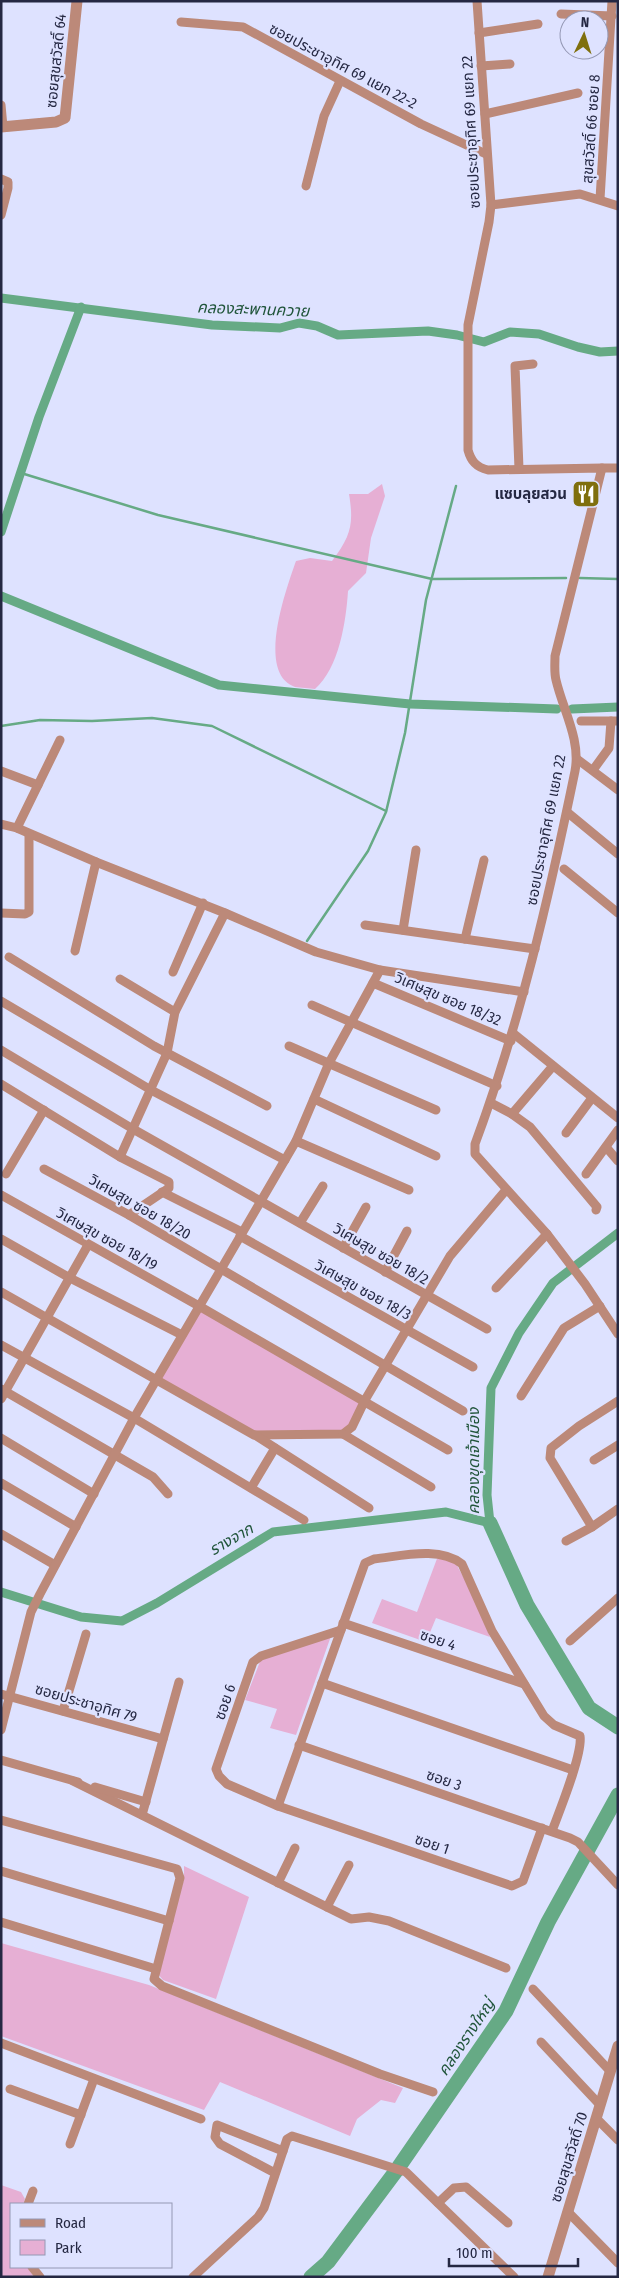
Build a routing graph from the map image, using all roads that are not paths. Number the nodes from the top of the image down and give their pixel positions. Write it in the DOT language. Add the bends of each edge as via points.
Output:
graph roads {
  1 [pos="77,1"];
  2 [pos="477,1"];
  3 [pos="612,1"];
  4 [pos="609,16"];
  5 [pos="612,16"];
  6 [pos="181,22"];
  7 [pos="538,24"];
  8 [pos="615,27"];
  9 [pos="480,33"];
  10 [pos="510,64"];
  11 [pos="481,66"];
  12 [pos="340,81"];
  13 [pos="578,93"];
  14 [pos="1,105"];
  15 [pos="485,114"];
  16 [pos="2,127"];
  17 [pos="486,154"];
  18 [pos="1,179"];
  19 [pos="306,186"];
  20 [pos="600,199"];
  21 [pos="491,205"];
  22 [pos="618,206"];
  23 [pos="1,215"];
  24 [pos="533,364"];
  25 [pos="602,468"];
  26 [pos="618,468"];
  27 [pos="520,470"];
  28 [pos="614,721"];
  29 [pos="581,722"];
  30 [pos="60,740"];
  31 [pos="577,759"];
  32 [pos="593,770"];
  33 [pos="1,771"];
  34 [pos="38,785"];
  35 [pos="618,790"];
  36 [pos="567,812"];
  37 [pos="1,824"];
  38 [pos="17,828"];
  39 [pos="28,834"];
  40 [pos="416,850"];
  41 [pos="618,854"];
  42 [pos="484,860"];
  43 [pos="96,862"];
  44 [pos="564,869"];
  45 [pos="203,903"];
  46 [pos="1,913"];
  47 [pos="225,913"];
  48 [pos="618,913"];
  49 [pos="365,924"];
  50 [pos="403,930"];
  51 [pos="465,939"];
  52 [pos="535,949"];
  53 [pos="75,952"];
  54 [pos="9,956"];
  55 [pos="380,970"];
  56 [pos="173,972"];
  57 [pos="120,979"];
  58 [pos="373,983"];
  59 [pos="524,992"];
  60 [pos="1,1001"];
  61 [pos="312,1005"];
  62 [pos="175,1012"];
  63 [pos="351,1023"];
  64 [pos="512,1038"];
  65 [pos="289,1046"];
  66 [pos="1,1050"];
  67 [pos="168,1052"];
  68 [pos="329,1063"];
  69 [pos="553,1066"];
  70 [pos="1,1084"];
  71 [pos="496,1086"];
  72 [pos="151,1090"];
  73 [pos="314,1098"];
  74 [pos="592,1098"];
  75 [pos="491,1103"];
  76 [pos="267,1106"];
  77 [pos="44,1110"];
  78 [pos="436,1110"];
  79 [pos="512,1114"];
  80 [pos="618,1118"];
  81 [pos="132,1129"];
  82 [pos="618,1130"];
  83 [pos="566,1132"];
  84 [pos="296,1141"];
  85 [pos="606,1146"];
  86 [pos="436,1156"];
  87 [pos="120,1157"];
  88 [pos="285,1160"];
  89 [pos="618,1161"];
  90 [pos="44,1169"];
  91 [pos="6,1174"];
  92 [pos="586,1174"];
  93 [pos="323,1186"];
  94 [pos="409,1190"];
  95 [pos="506,1190"];
  96 [pos="162,1192"];
  97 [pos="1,1196"];
  98 [pos="262,1201"];
  99 [pos="366,1207"];
  100 [pos="596,1210"];
  101 [pos="129,1215"];
  102 [pos="300,1223"];
  103 [pos="407,1231"];
  104 [pos="241,1234"];
  105 [pos="547,1234"];
  106 [pos="1,1238"];
  107 [pos="88,1245"];
  108 [pos="343,1248"];
  109 [pos="220,1270"];
  110 [pos="385,1272"];
  111 [pos="70,1278"];
  112 [pos="496,1288"];
  113 [pos="1,1292"];
  114 [pos="426,1296"];
  115 [pos="199,1306"];
  116 [pos="600,1306"];
  117 [pos="46,1317"];
  118 [pos="487,1329"];
  119 [pos="406,1330"];
  120 [pos="618,1334"];
  121 [pos="182,1335"];
  122 [pos="1,1346"];
  123 [pos="24,1358"];
  124 [pos="385,1366"];
  125 [pos="473,1367"];
  126 [pos="156,1380"];
  127 [pos="3,1393"];
  128 [pos="521,1396"];
  129 [pos="365,1400"];
  130 [pos="618,1401"];
  131 [pos="463,1411"];
  132 [pos="134,1418"];
  133 [pos="343,1434"];
  134 [pos="254,1435"];
  135 [pos="1,1438"];
  136 [pos="618,1445"];
  137 [pos="275,1448"];
  138 [pos="448,1450"];
  139 [pos="115,1455"];
  140 [pos="594,1460"];
  141 [pos="1,1483"];
  142 [pos="431,1487"];
  143 [pos="251,1488"];
  144 [pos="94,1494"];
  145 [pos="168,1494"];
  146 [pos="368,1508"];
  147 [pos="618,1509"];
  148 [pos="304,1520"];
  149 [pos="76,1527"];
  150 [pos="592,1527"];
  151 [pos="1,1534"];
  152 [pos="566,1541"];
  153 [pos="56,1565"];
  154 [pos="618,1598"];
  155 [pos="342,1626"];
  156 [pos="86,1634"];
  157 [pos="570,1641"];
  158 [pos="179,1682"];
  159 [pos="322,1683"];
  160 [pos="524,1684"];
  161 [pos="6,1695"];
  162 [pos="63,1711"];
  163 [pos="1,1730"];
  164 [pos="163,1739"];
  165 [pos="299,1745"];
  166 [pos="1,1760"];
  167 [pos="573,1770"];
  168 [pos="73,1781"];
  169 [pos="146,1802"];
  170 [pos="278,1806"];
  171 [pos="142,1815"];
  172 [pos="1,1820"];
  173 [pos="542,1828"];
  174 [pos="552,1831"];
  175 [pos="295,1848"];
  176 [pos="349,1865"];
  177 [pos="1,1871"];
  178 [pos="278,1883"];
  179 [pos="618,1885"];
  180 [pos="327,1907"];
  181 [pos="169,1921"];
  182 [pos="1,1922"];
  183 [pos="506,1968"];
  184 [pos="156,1969"];
  185 [pos="533,1989"];
  186 [pos="542,2042"];
  187 [pos="1,2043"];
  188 [pos="618,2046"];
  189 [pos="610,2071"];
  190 [pos="94,2079"];
  191 [pos="10,2088"];
  192 [pos="433,2092"];
  193 [pos="600,2105"];
  194 [pos="81,2115"];
  195 [pos="596,2118"];
  196 [pos="200,2119"];
  197 [pos="618,2140"];
  198 [pos="70,2144"];
  199 [pos="283,2151"];
  200 [pos="275,2173"];
  201 [pos="33,2191"];
  202 [pos="28,2203"];
  203 [pos="438,2203"];
  204 [pos="568,2212"];
  205 [pos="508,2223"];
  206 [pos="618,2262"];
  207 [pos="193,2277"];
  208 [pos="514,2277"];
  209 [pos="548,2277"];
  1 -- 16 [label="street, ซอยสุขสวัสดิ์ 64" via="65,118 56,122"];
  2 -- 9 [label="street, ซอยประชาอุทิศ 69 แยก 22"];
  3 -- 5 [label="street, สุขสวัสดิ์ 66 ซอย 8"];
  4 -- 5 [label="street"];
  5 -- 8 [label="street, สุขสวัสดิ์ 66 ซอย 8"];
  6 -- 12 [label="street, ซอยประชาอุทิศ 69 แยก 22-2" via="243,27"];
  7 -- 9 [label="street"];
  8 -- 20 [label="street, สุขสวัสดิ์ 66 ซอย 8"];
  9 -- 11 [label="street, ซอยประชาอุทิศ 69 แยก 22"];
  10 -- 11 [label="street"];
  11 -- 15 [label="street, ซอยประชาอุทิศ 69 แยก 22"];
  12 -- 17 [label="street, ซอยประชาอุทิศ 69 แยก 22-2"];
  12 -- 19 [label="street" via="324,116"];
  13 -- 15 [label="street"];
  14 -- 16 [label="street"];
  15 -- 17 [label="street, ซอยประชาอุทิศ 69 แยก 22"];
  17 -- 21 [label="street, ซอยประชาอุทิศ 69 แยก 22"];
  18 -- 23 [label="street" via="8,182 8,188"];
  20 -- 21 [label="street" via="571,194"];
  20 -- 22 [label="street"];
  21 -- 27 [label="street, ซอยประชาอุทิศ 69 แยก 22" via="468,325 468,450 470,458 480,468"];
  24 -- 27 [label="street" via="515,366"];
  25 -- 26 [label="street"];
  25 -- 27 [label="street, ซอยประชาอุทิศ 69 แยก 22"];
  25 -- 31 [label="street, ซอยประชาอุทิศ 69 แยก 22" via="555,656 555,678"];
  28 -- 29 [label="street"];
  28 -- 32 [label="street" via="609,748"];
  30 -- 34 [label="street"];
  31 -- 32 [label="street"];
  31 -- 36 [label="street, ซอยประชาอุทิศ 69 แยก 22"];
  32 -- 35 [label="street"];
  33 -- 34 [label="street"];
  34 -- 38 [label="street"];
  36 -- 41 [label="street"];
  36 -- 52 [label="street, ซอยประชาอุทิศ 69 แยก 22"];
  37 -- 38 [label="street"];
  38 -- 39 [label="street"];
  39 -- 43 [label="street"];
  39 -- 46 [label="street" via="29,912 20,915"];
  40 -- 50 [label="street"];
  42 -- 51 [label="street"];
  43 -- 45 [label="street"];
  43 -- 53 [label="street"];
  44 -- 48 [label="street"];
  45 -- 47 [label="street"];
  45 -- 56 [label="street"];
  47 -- 55 [label="street" via="316,952"];
  47 -- 62 [label="street"];
  49 -- 50 [label="street"];
  50 -- 51 [label="street"];
  51 -- 52 [label="street"];
  52 -- 59 [label="street, ซอยประชาอุทิศ 69 แยก 22"];
  54 -- 67 [label="street"];
  55 -- 58 [label="street"];
  55 -- 59 [label="street"];
  57 -- 62 [label="street"];
  58 -- 63 [label="street"];
  58 -- 64 [label="street, วิเศษสุข ซอย 18/32"];
  59 -- 64 [label="street, ซอยประชาอุทิศ 69 แยก 22"];
  60 -- 72 [label="street"];
  61 -- 63 [label="street"];
  62 -- 67 [label="street"];
  63 -- 68 [label="street"];
  63 -- 71 [label="street"];
  64 -- 69 [label="street, วิเศษสุข ซอย 18/32"];
  64 -- 71 [label="street, ซอยประชาอุทิศ 69 แยก 22"];
  65 -- 68 [label="street"];
  66 -- 81 [label="street, วิเศษสุข ซอย 18/2"];
  67 -- 72 [label="street"];
  67 -- 76 [label="street"];
  68 -- 73 [label="street"];
  68 -- 78 [label="street"];
  69 -- 74 [label="street, วิเศษสุข ซอย 18/32"];
  69 -- 79 [label="street"];
  70 -- 77 [label="street"];
  71 -- 75 [label="street, ซอยประชาอุทิศ 69 แยก 22"];
  72 -- 81 [label="street"];
  72 -- 88 [label="street"];
  73 -- 84 [label="street"];
  73 -- 86 [label="street"];
  74 -- 80 [label="street, วิเศษสุข ซอย 18/32"];
  74 -- 83 [label="street"];
  75 -- 79 [label="street"];
  75 -- 95 [label="street, ซอยประชาอุทิศ 69 แยก 22" via="475,1154"];
  77 -- 87 [label="street"];
  77 -- 91 [label="street"];
  79 -- 100 [label="street" via="530,1127 564,1165 597,1206"];
  81 -- 87 [label="street"];
  81 -- 98 [label="street, วิเศษสุข ซอย 18/2"];
  82 -- 85 [label="street"];
  84 -- 88 [label="street"];
  84 -- 94 [label="street"];
  85 -- 89 [label="street"];
  85 -- 92 [label="street"];
  87 -- 96 [label="street" via="169,1182 169,1188"];
  88 -- 98 [label="street"];
  90 -- 101 [label="street, วิเศษสุข ซอย 18/20"];
  93 -- 102 [label="street"];
  95 -- 105 [label="street, ซอยประชาอุทิศ 69 แยก 22"];
  95 -- 114 [label="street" via="450,1256"];
  96 -- 101 [label="street"];
  96 -- 104 [label="street, วิเศษสุข ซอย 18/3"];
  97 -- 107 [label="street, วิเศษสุข ซอย 18/19"];
  98 -- 102 [label="street, วิเศษสุข ซอย 18/2"];
  98 -- 104 [label="street"];
  99 -- 108 [label="street"];
  101 -- 109 [label="street, วิเศษสุข ซอย 18/20"];
  102 -- 108 [label="street, วิเศษสุข ซอย 18/2"];
  103 -- 110 [label="street"];
  104 -- 109 [label="street"];
  104 -- 119 [label="street, วิเศษสุข ซอย 18/3"];
  105 -- 112 [label="street"];
  105 -- 116 [label="street, ซอยประชาอุทิศ 69 แยก 22"];
  106 -- 111 [label="street"];
  107 -- 111 [label="street"];
  107 -- 115 [label="street, วิเศษสุข ซอย 18/19"];
  108 -- 110 [label="street, วิเศษสุข ซอย 18/2"];
  109 -- 115 [label="street"];
  109 -- 124 [label="street, วิเศษสุข ซอย 18/20"];
  110 -- 114 [label="street, วิเศษสุข ซอย 18/2"];
  111 -- 117 [label="street"];
  111 -- 121 [label="street"];
  113 -- 117 [label="street"];
  114 -- 118 [label="street, วิเศษสุข ซอย 18/2"];
  114 -- 119 [label="street"];
  115 -- 121 [label="street"];
  115 -- 129 [label="street, วิเศษสุข ซอย 18/19"];
  116 -- 120 [label="street, ซอยประชาอุทิศ 69 แยก 22"];
  116 -- 128 [label="street" via="564,1328"];
  117 -- 123 [label="street"];
  117 -- 126 [label="street"];
  119 -- 124 [label="street"];
  119 -- 125 [label="street, วิเศษสุข ซอย 18/3"];
  121 -- 126 [label="street"];
  122 -- 123 [label="street"];
  123 -- 127 [label="street"];
  123 -- 132 [label="street"];
  124 -- 129 [label="street"];
  124 -- 131 [label="street, วิเศษสุข ซอย 18/20"];
  126 -- 132 [label="street"];
  126 -- 134 [label="street"];
  127 -- 139 [label="street"];
  129 -- 133 [label="street" via="352,1427"];
  129 -- 138 [label="street, วิเศษสุข ซอย 18/19"];
  130 -- 150 [label="street" via="578,1426 551,1448 550,1458"];
  132 -- 139 [label="street"];
  132 -- 143 [label="street"];
  133 -- 134 [label="street"];
  133 -- 142 [label="street"];
  134 -- 137 [label="street"];
  135 -- 144 [label="street"];
  136 -- 140 [label="street"];
  137 -- 143 [label="street"];
  137 -- 146 [label="street"];
  139 -- 144 [label="street"];
  139 -- 145 [label="street" via="153,1477"];
  141 -- 149 [label="street"];
  143 -- 148 [label="street"];
  144 -- 149 [label="street"];
  147 -- 150 [label="street"];
  149 -- 153 [label="street"];
  150 -- 152 [label="street"];
  151 -- 153 [label="street"];
  153 -- 161 [label="street" via="31,1612"];
  154 -- 157 [label="street"];
  155 -- 159 [label="street"];
  155 -- 160 [label="street, ซอย 4"];
  155 -- 160 [label="street" via="365,1563 369,1560 441,1553 462,1564 492,1631"];
  155 -- 170 [label="street, ซอย 6" via="261,1656 253,1662 216,1769 227,1784"];
  156 -- 162 [label="street"];
  158 -- 164 [label="street"];
  159 -- 165 [label="street"];
  159 -- 167 [label="street"];
  160 -- 167 [label="street" via="548,1721 580,1736"];
  161 -- 162 [label="street, ซอยประชาอุทิศ 79"];
  161 -- 163 [label="street"];
  162 -- 164 [label="street, ซอยประชาอุทิศ 79"];
  164 -- 169 [label="street"];
  165 -- 170 [label="street"];
  165 -- 173 [label="street, ซอย 3"];
  166 -- 168 [label="street"];
  167 -- 174 [label="street"];
  168 -- 169 [label="street"];
  168 -- 171 [label="street"];
  169 -- 171 [label="street"];
  170 -- 173 [label="street, ซอย 1" via="512,1886 523,1881"];
  171 -- 178 [label="street"];
  172 -- 181 [label="street" via="177,1869 180,1878"];
  173 -- 174 [label="street, ซอย 3"];
  174 -- 179 [label="street, ซอย 3" via="578,1842"];
  175 -- 178 [label="street"];
  176 -- 180 [label="street"];
  177 -- 181 [label="street"];
  178 -- 180 [label="street"];
  180 -- 183 [label="street" via="351,1919 369,1917 389,1921"];
  181 -- 184 [label="street"];
  182 -- 184 [label="street"];
  184 -- 192 [label="street" via="154,1979 162,1986 380,2074"];
  185 -- 189 [label="street"];
  186 -- 193 [label="street"];
  187 -- 190 [label="street"];
  188 -- 189 [label="street, ซอยสุขสวัสดิ์ 70"];
  189 -- 193 [label="street, ซอยสุขสวัสดิ์ 70"];
  190 -- 194 [label="street"];
  190 -- 196 [label="street"];
  191 -- 194 [label="street"];
  193 -- 195 [label="street, ซอยสุขสวัสดิ์ 70"];
  194 -- 198 [label="street"];
  195 -- 197 [label="street"];
  195 -- 204 [label="street, ซอยสุขสวัสดิ์ 70"];
  199 -- 200 [label="street"];
  199 -- 200 [label="street" via="217,2125 215,2137 220,2144"];
  199 -- 203 [label="street" via="287,2139 292,2136 393,2166 406,2172"];
  200 -- 207 [label="street" via="258,2217"];
  201 -- 202 [label="street"];
  203 -- 205 [label="street" via="454,2188 466,2187"];
  203 -- 208 [label="street"];
  204 -- 206 [label="street"];
  204 -- 209 [label="street, ซอยสุขสวัสดิ์ 70"];
}
